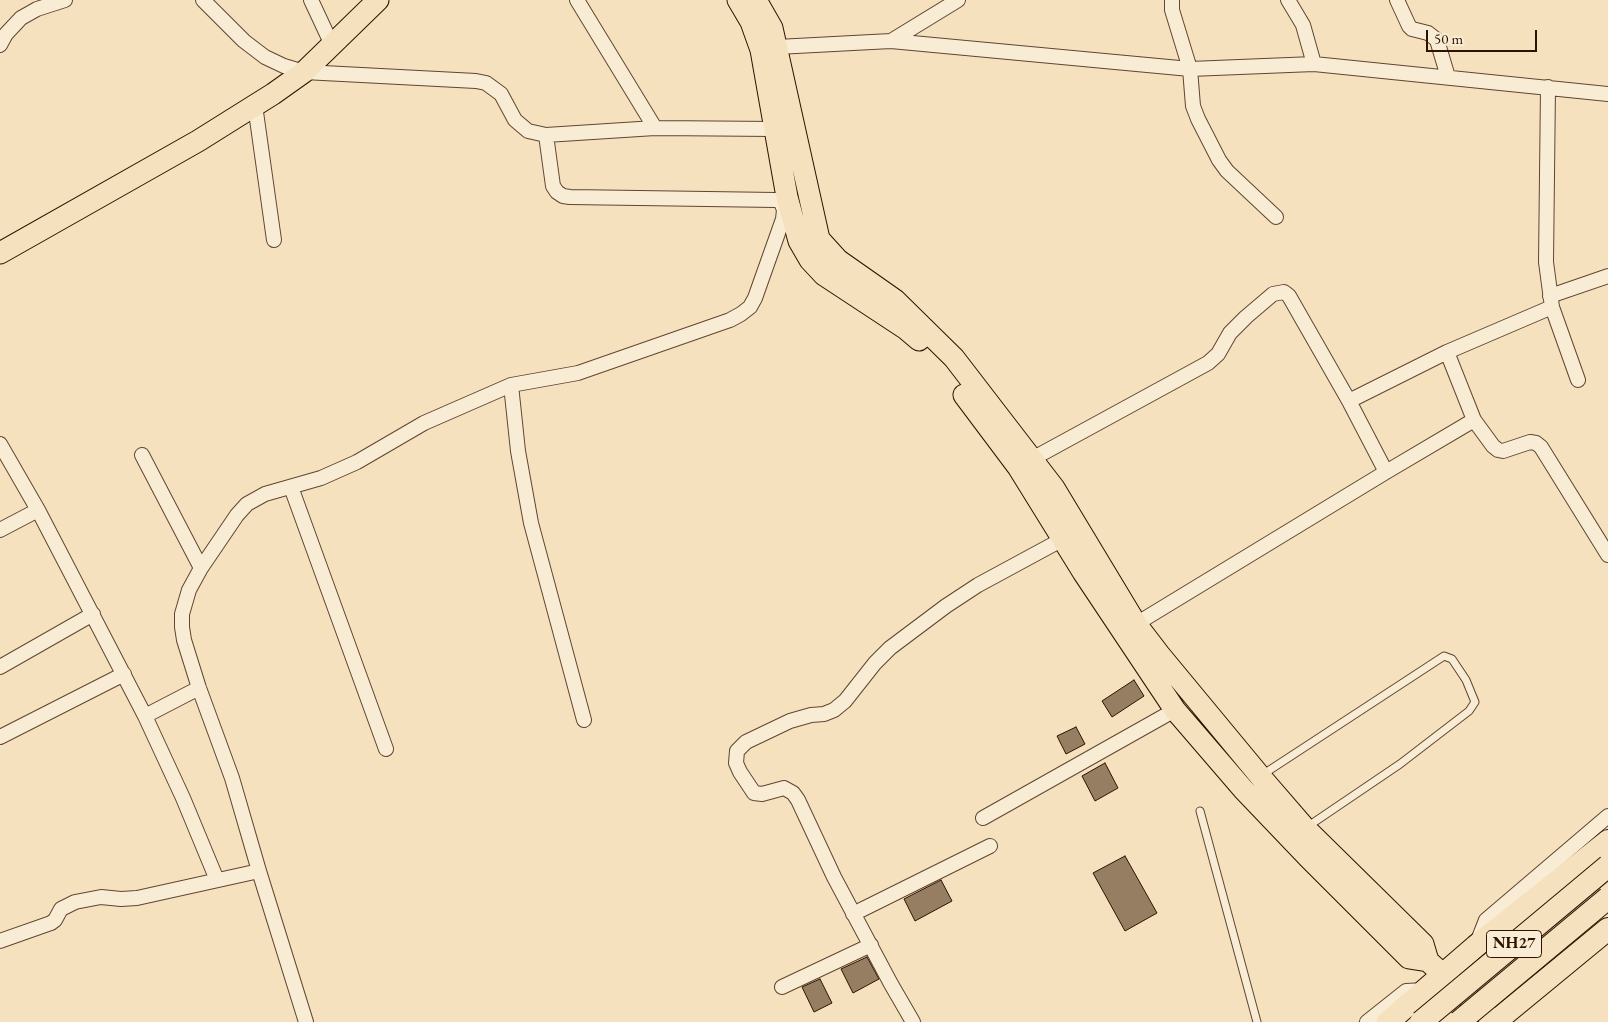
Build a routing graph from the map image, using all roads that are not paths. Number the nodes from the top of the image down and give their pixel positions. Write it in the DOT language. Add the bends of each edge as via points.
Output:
graph roads {
  1 [pos="65,0"];
  2 [pos="203,0"];
  3 [pos="311,0"];
  4 [pos="378,0"];
  5 [pos="577,0"];
  6 [pos="738,0"];
  7 [pos="756,0"];
  8 [pos="958,0"];
  9 [pos="1172,0"];
  10 [pos="1288,0"];
  11 [pos="1397,0"];
  12 [pos="2,36"];
  13 [pos="891,41"];
  14 [pos="332,45"];
  15 [pos="777,47"];
  16 [pos="1314,64"];
  17 [pos="1190,68"];
  18 [pos="304,72"];
  19 [pos="1448,77"];
  20 [pos="1548,87"];
  21 [pos="1607,96"];
  22 [pos="255,105"];
  23 [pos="655,128"];
  24 [pos="775,129"];
  25 [pos="546,135"];
  26 [pos="1276,216"];
  27 [pos="274,240"];
  28 [pos="0,253"];
  29 [pos="1608,276"];
  30 [pos="1551,302"];
  31 [pos="1447,352"];
  32 [pos="1578,380"];
  33 [pos="511,385"];
  34 [pos="1349,401"];
  35 [pos="1474,420"];
  36 [pos="0,444"];
  37 [pos="142,455"];
  38 [pos="1032,459"];
  39 [pos="5,466"];
  40 [pos="1386,472"];
  41 [pos="291,487"];
  42 [pos="38,510"];
  43 [pos="0,530"];
  44 [pos="1062,539"];
  45 [pos="1608,555"];
  46 [pos="201,568"];
  47 [pos="93,614"];
  48 [pos="1136,624"];
  49 [pos="0,667"];
  50 [pos="124,674"];
  51 [pos="199,688"];
  52 [pos="1176,710"];
  53 [pos="145,716"];
  54 [pos="584,720"];
  55 [pos="0,737"];
  56 [pos="386,749"];
  57 [pos="1260,776"];
  58 [pos="1200,811"];
  59 [pos="1608,816"];
  60 [pos="983,818"];
  61 [pos="1305,828"];
  62 [pos="1608,840"];
  63 [pos="990,846"];
  64 [pos="1608,866"];
  65 [pos="259,871"];
  66 [pos="217,880"];
  67 [pos="1608,898"];
  68 [pos="853,914"];
  69 [pos="1608,928"];
  70 [pos="0,941"];
  71 [pos="870,946"];
  72 [pos="1476,946"];
  73 [pos="1436,968"];
  74 [pos="782,987"];
  75 [pos="1426,990"];
  76 [pos="304,1021"];
  77 [pos="914,1022"];
  78 [pos="1257,1022"];
  79 [pos="1367,1022"];
  80 [pos="1388,1022"];
  81 [pos="1421,1022"];
  82 [pos="1459,1022"];
  83 [pos="1495,1022"];
  1 -- 12 [label="street" via="21,18"];
  2 -- 18 [label="street" via="265,57"];
  3 -- 14 [label="street"];
  4 -- 14 [label="main road"];
  5 -- 23 [label="street"];
  6 -- 24 [label="main road" via="751,22 761,50"];
  7 -- 15 [label="main road" via="772,28"];
  8 -- 13 [label="street"];
  9 -- 17 [label="street" via="1172,10"];
  10 -- 16 [label="street" via="1303,25"];
  11 -- 19 [label="street" via="1408,26 1437,40"];
  13 -- 15 [label="street"];
  13 -- 17 [label="street"];
  14 -- 18 [label="main road"];
  15 -- 38 [label="main road" via="819,239 838,260 895,300 954,358"];
  16 -- 17 [label="street"];
  16 -- 19 [label="street"];
  17 -- 26 [label="street" via="1198,119 1219,160 1235,180"];
  18 -- 22 [label="main road"];
  18 -- 25 [label="street" via="486,83 501,94 521,126"];
  19 -- 20 [label="street"];
  20 -- 21 [label="street"];
  20 -- 30 [label="street" via="1546,262"];
  22 -- 27 [label="street"];
  22 -- 28 [label="main road" via="198,141"];
  23 -- 24 [label="street"];
  23 -- 25 [label="street"];
  24 -- 44 [label="main road" via="789,209 799,241 810,260 824,275 906,328 923,344 1018,467"];
  25 -- 33 [label="street" via="554,186 563,196 776,200 781,202 784,210 783,219 755,298 741,314 578,373"];
  29 -- 30 [label="street"];
  30 -- 31 [label="street"];
  30 -- 32 [label="street"];
  31 -- 34 [label="street"];
  31 -- 35 [label="street"];
  33 -- 41 [label="street" via="424,422 357,462"];
  33 -- 54 [label="street" via="518,451 531,523"];
  34 -- 38 [label="street" via="1289,296 1278,292 1246,316 1208,363"];
  34 -- 40 [label="street"];
  35 -- 40 [label="street"];
  35 -- 45 [label="street" via="1498,450 1530,442 1541,447"];
  36 -- 39 [label="street"];
  37 -- 46 [label="street"];
  38 -- 48 [label="main road" via="1054,488"];
  39 -- 42 [label="street"];
  40 -- 48 [label="street"];
  41 -- 46 [label="street" via="265,494 248,504"];
  41 -- 56 [label="street"];
  42 -- 43 [label="street"];
  42 -- 47 [label="street"];
  44 -- 52 [label="main road"];
  44 -- 68 [label="street" via="978,585 890,648 845,702 834,710 790,720 746,742 737,751 736,763 754,793 784,788 798,800"];
  46 -- 51 [label="street" via="188,590 182,614 184,640"];
  47 -- 49 [label="street"];
  47 -- 50 [label="street"];
  48 -- 57 [label="main road"];
  50 -- 53 [label="street"];
  50 -- 55 [label="street"];
  51 -- 53 [label="street"];
  51 -- 65 [label="street" via="232,778"];
  52 -- 60 [label="street"];
  52 -- 73 [label="main road" via="1243,789 1307,856 1410,958"];
  53 -- 66 [label="street"];
  57 -- 61 [label="main road"];
  57 -- 61 [label="lane" via="1436,660 1444,656 1452,659 1475,702 1469,711 1400,764"];
  58 -- 78 [label="lane"];
  59 -- 72 [label="street" via="1486,920"];
  61 -- 73 [label="main road" via="1423,944"];
  62 -- 72 [label="highway"];
  63 -- 68 [label="street"];
  64 -- 81 [label="highway, NH27, bridge"];
  65 -- 66 [label="street"];
  65 -- 76 [label="street"];
  66 -- 70 [label="street" via="138,898 101,897 75,902 61,909 51,923"];
  67 -- 82 [label="highway, NH27, bridge"];
  68 -- 71 [label="street"];
  69 -- 83 [label="highway"];
  71 -- 74 [label="street"];
  71 -- 77 [label="street"];
  72 -- 73 [label="highway"];
  73 -- 75 [label="highway"];
  73 -- 83 [label="main road"];
  75 -- 79 [label="street" via="1406,991"];
  75 -- 80 [label="highway"];
}
